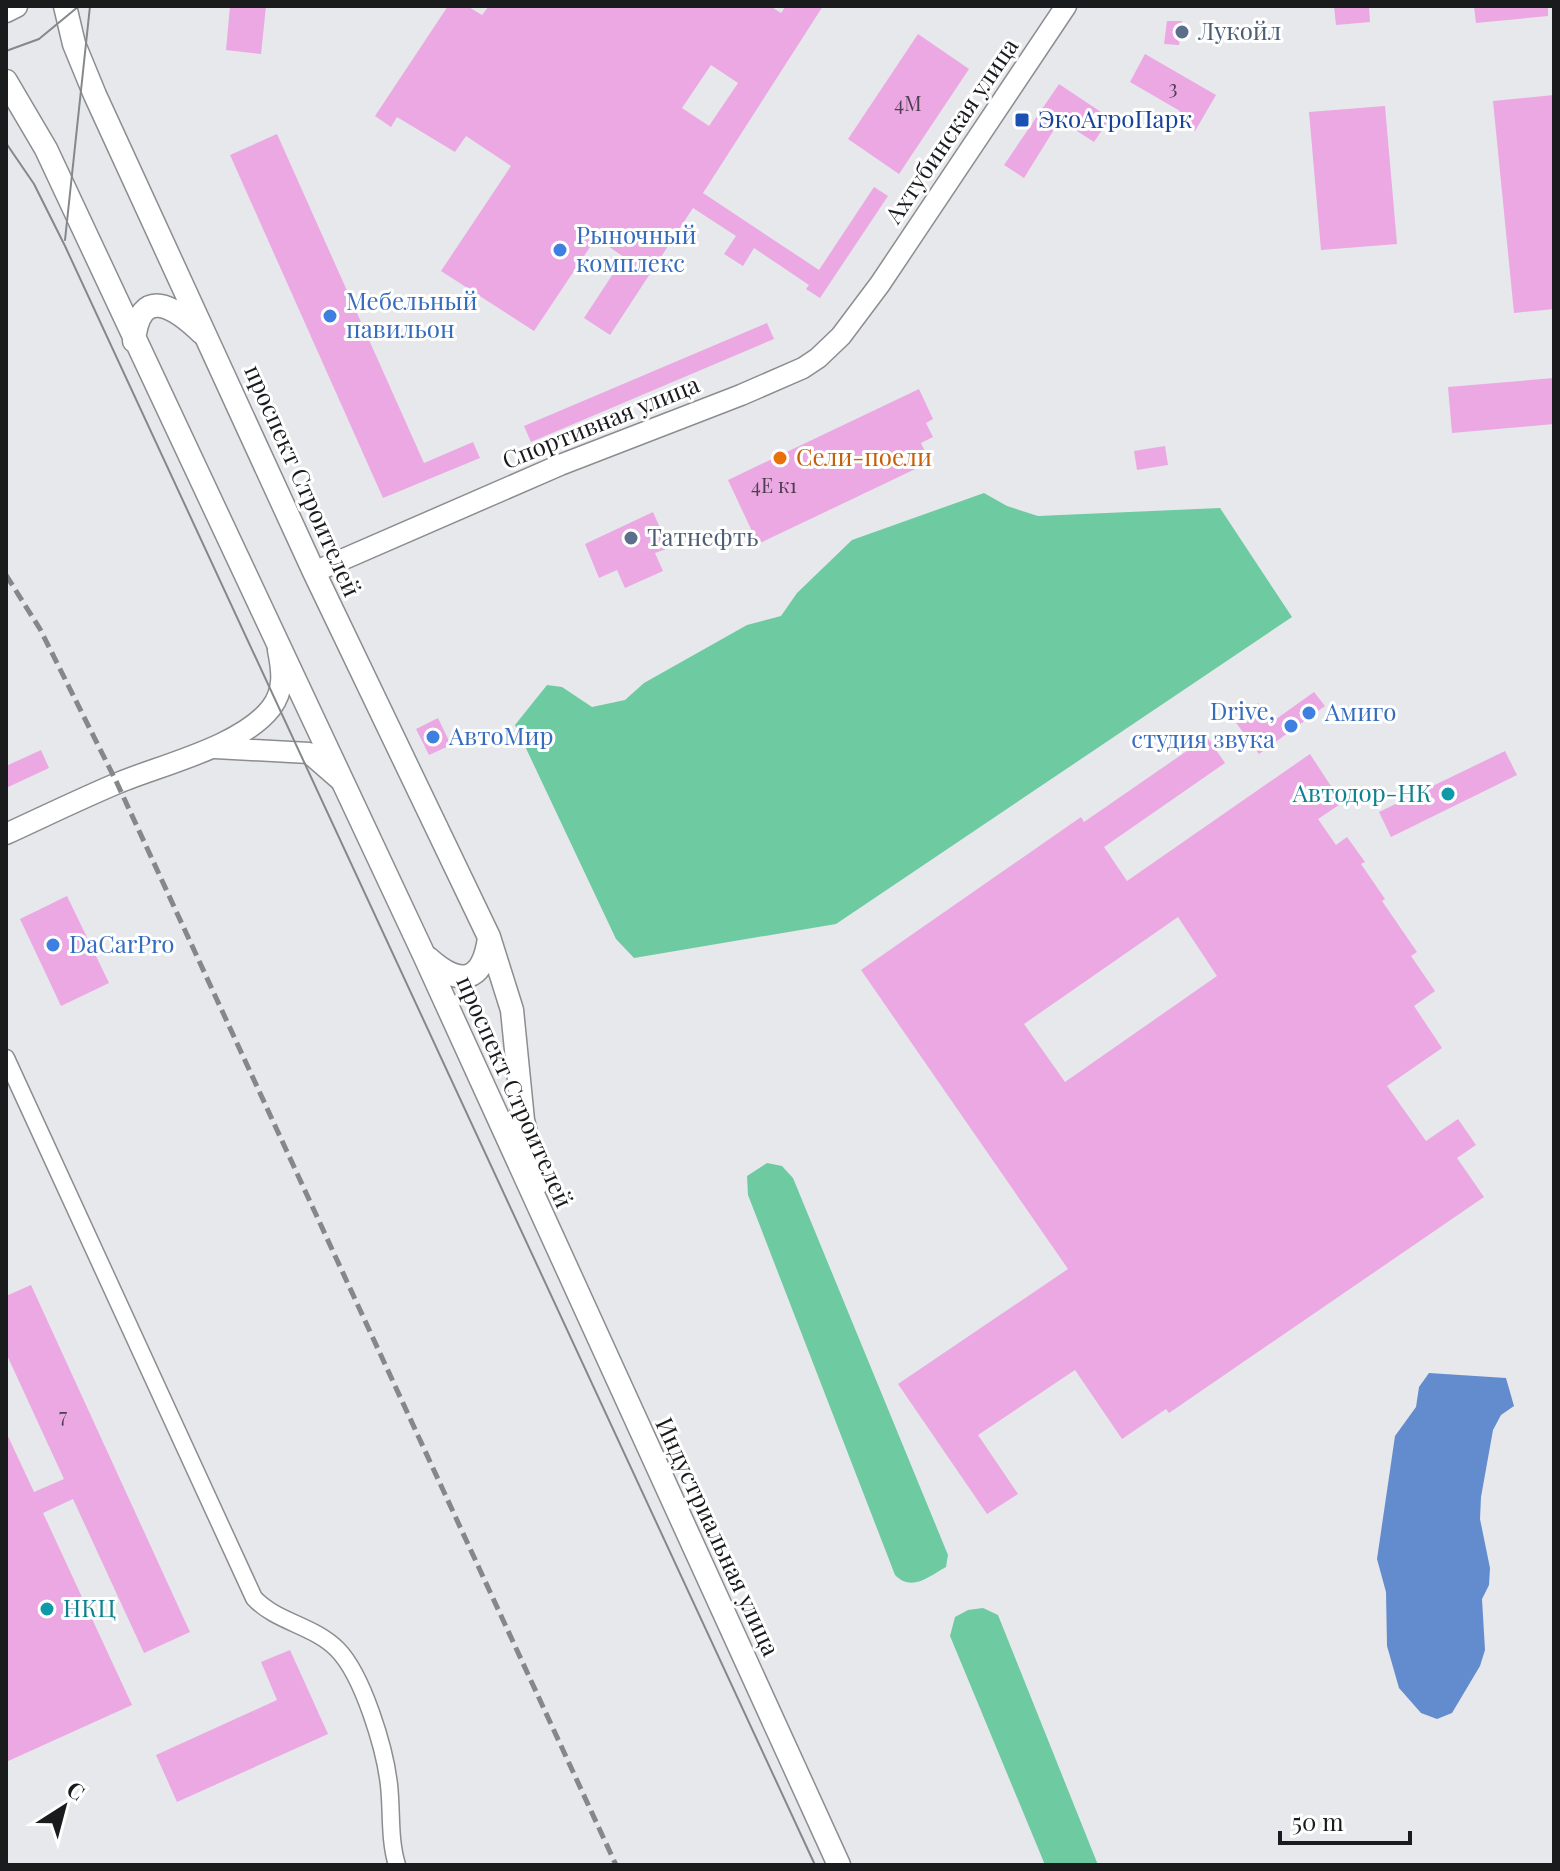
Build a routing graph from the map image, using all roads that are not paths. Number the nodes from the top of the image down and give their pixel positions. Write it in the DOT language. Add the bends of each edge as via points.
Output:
graph roads {
  1 [pos="16,6"];
  2 [pos="65,6"];
  3 [pos="1066,6"];
  4 [pos="6,11"];
  5 [pos="6,81"];
  6 [pos="880,284"];
  7 [pos="209,339"];
  8 [pos="134,341"];
  9 [pos="314,572"];
  10 [pos="277,644"];
  11 [pos="211,748"];
  12 [pos="344,783"];
  13 [pos="6,834"];
  14 [pos="489,937"];
  15 [pos="424,955"];
  16 [pos="6,1058"];
  17 [pos="549,1231"];
  18 [pos="397,1865"];
  19 [pos="839,1865"];
  1 -- 4 [label="main road"];
  2 -- 7 [label="main road, проспект Строителей" via="90,85"];
  3 -- 6 [label="street, Ахтубинская улица"];
  5 -- 8 [label="main road, проспект Строителей" via="46,149"];
  6 -- 9 [label="street, Спортивная улица" via="841,336 803,368 560,465"];
  7 -- 8 [label="main road" via="165,305 144,311 136,322"];
  7 -- 9 [label="main road, проспект Строителей"];
  8 -- 10 [label="main road, проспект Строителей"];
  9 -- 14 [label="main road, проспект Строителей"];
  10 -- 11 [label="street" via="281,687 271,709"];
  10 -- 12 [label="main road, проспект Строителей"];
  11 -- 12 [label="street" via="309,753"];
  11 -- 13 [label="street" via="105,788"];
  12 -- 15 [label="main road, проспект Строителей"];
  14 -- 15 [label="main road" via="480,971 470,975 444,973"];
  14 -- 17 [label="main road, проспект Строителей" via="512,1010 523,1120"];
  15 -- 17 [label="main road, проспект Строителей"];
  16 -- 18 [label="street" via="254,1598 265,1610 308,1628 349,1664 381,1748"];
  17 -- 19 [label="main road, Индустриальная улица"];
}
